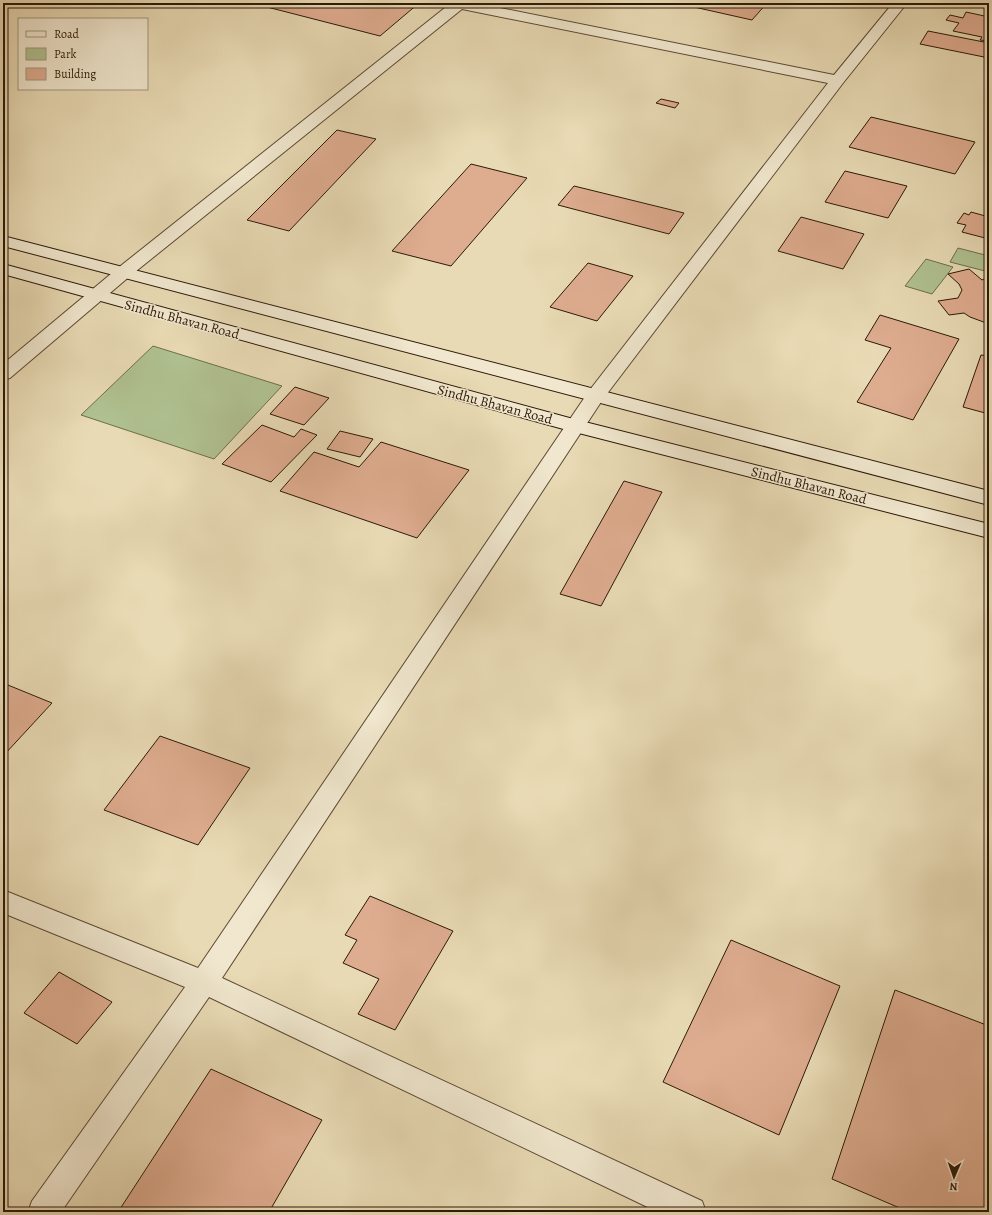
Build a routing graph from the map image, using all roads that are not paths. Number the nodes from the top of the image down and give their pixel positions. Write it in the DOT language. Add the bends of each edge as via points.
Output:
graph roads {
  1 [pos="900,3"];
  2 [pos="459,4"];
  3 [pos="838,80"];
  4 [pos="3,241"];
  5 [pos="3,269"];
  6 [pos="124,272"];
  7 [pos="96,295"];
  8 [pos="3,374"];
  9 [pos="596,395"];
  10 [pos="574,426"];
  11 [pos="989,498"];
  12 [pos="989,531"];
  13 [pos="3,901"];
  14 [pos="204,982"];
  15 [pos="43,1212"];
  16 [pos="692,1212"];
  1 -- 3 [label="street"];
  2 -- 3 [label="street"];
  2 -- 6 [label="street"];
  3 -- 9 [label="street"];
  4 -- 6 [label="street"];
  5 -- 7 [label="street, Sindhu Bhavan Road"];
  6 -- 7 [label="street"];
  6 -- 9 [label="street"];
  7 -- 8 [label="street"];
  7 -- 10 [label="street, Sindhu Bhavan Road"];
  9 -- 10 [label="street"];
  9 -- 11 [label="street"];
  10 -- 12 [label="street, Sindhu Bhavan Road"];
  10 -- 14 [label="street"];
  13 -- 14 [label="street"];
  14 -- 15 [label="street"];
  14 -- 16 [label="street"];
}
